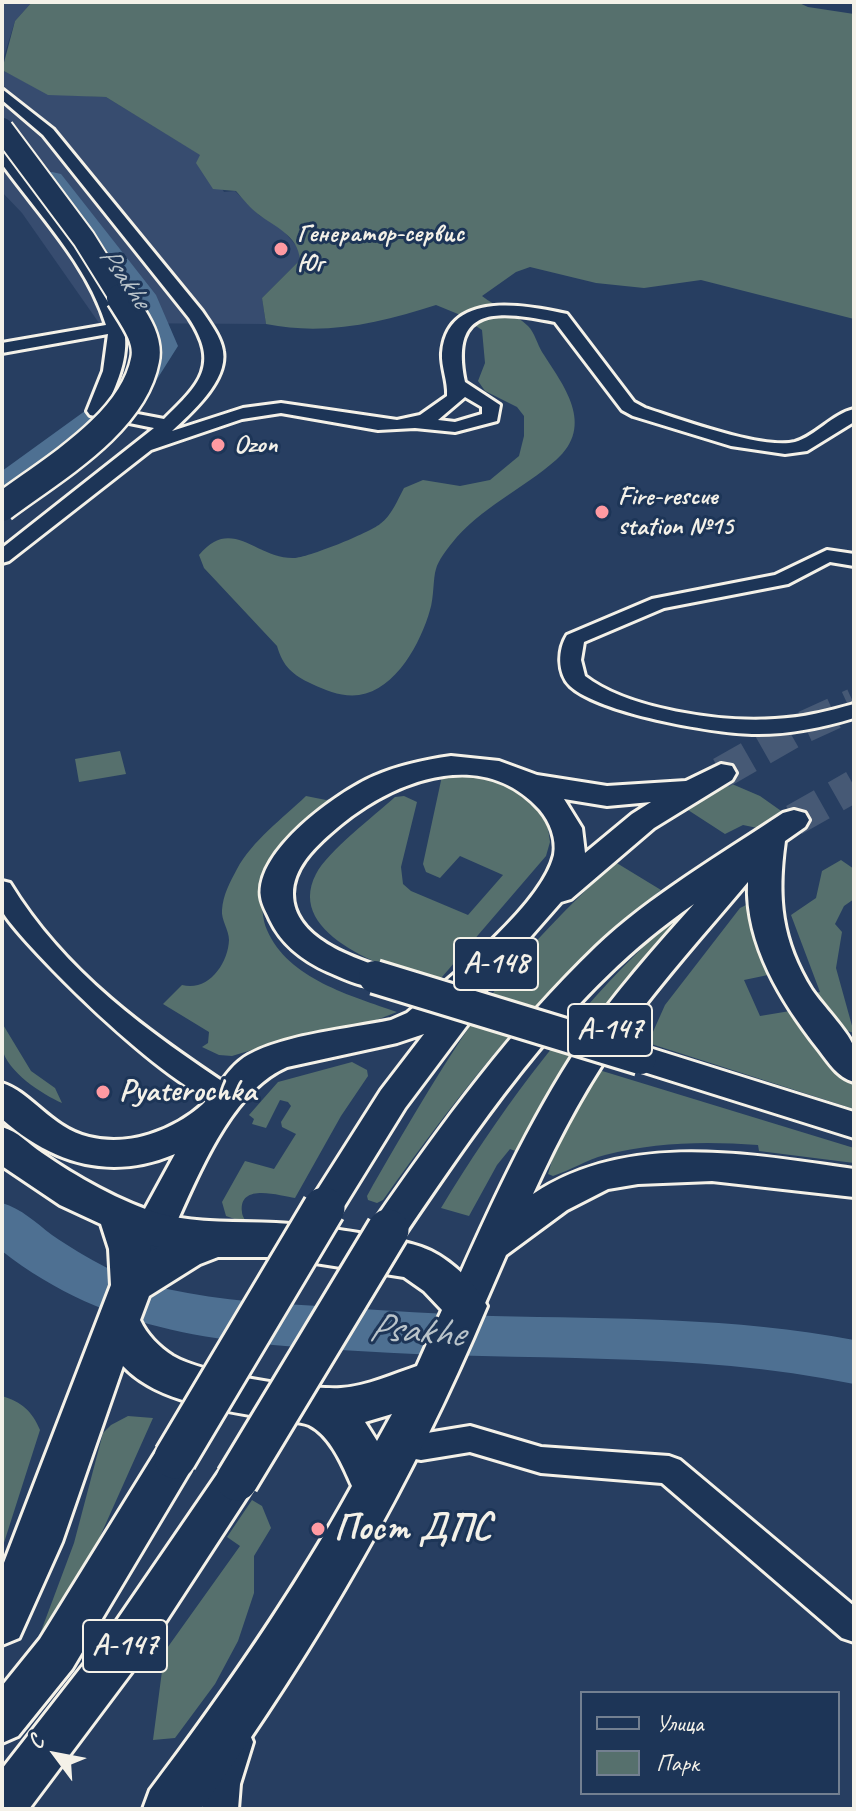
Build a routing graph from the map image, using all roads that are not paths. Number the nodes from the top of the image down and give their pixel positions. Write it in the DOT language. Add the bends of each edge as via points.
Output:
graph roads {
  1 [pos="2,93"];
  2 [pos="2,129"];
  3 [pos="2,154"];
  4 [pos="116,328"];
  5 [pos="2,348"];
  6 [pos="458,385"];
  7 [pos="854,414"];
  8 [pos="415,423"];
  9 [pos="167,425"];
  10 [pos="146,446"];
  11 [pos="2,507"];
  12 [pos="2,557"];
  13 [pos="854,560"];
  14 [pos="854,711"];
  15 [pos="721,773"];
  16 [pos="537,785"];
  17 [pos="691,790"];
  18 [pos="782,828"];
  19 [pos="2,889"];
  20 [pos="527,921"];
  21 [pos="854,1069"];
  22 [pos="2,1096"];
  23 [pos="220,1105"];
  24 [pos="854,1125"];
  25 [pos="2,1142"];
  26 [pos="854,1183"];
  27 [pos="136,1223"];
  28 [pos="216,1240"];
  29 [pos="490,1249"];
  30 [pos="125,1302"];
  31 [pos="465,1306"];
  32 [pos="434,1379"];
  33 [pos="318,1407"];
  34 [pos="175,1458"];
  35 [pos="386,1465"];
  36 [pos="237,1480"];
  37 [pos="2,1622"];
  38 [pos="854,1627"];
  39 [pos="249,1700"];
  40 [pos="2,1721"];
  41 [pos="2,1805"];
  42 [pos="169,1809"];
  43 [pos="220,1809"];
  1 -- 9 [label="street" via="48,132 210,336 215,363 202,388"];
  2 -- 11 [label="highway, bridge" via="84,239 141,331 146,358 128,401 103,430"];
  3 -- 4 [label="street" via="104,296"];
  4 -- 5 [label="street"];
  4 -- 9 [label="street" via="112,373 96,411"];
  6 -- 7 [label="street" via="451,354 456,338 472,315 494,309 561,318 628,406 731,441 794,448"];
  6 -- 8 [label="street" via="456,398"];
  6 -- 8 [label="street" via="491,405 491,417 455,427"];
  8 -- 10 [label="street" via="263,409"];
  9 -- 10 [label="street"];
  10 -- 12 [label="street"];
  13 -- 14 [label="street" via="827,556 781,580 659,603 574,639 570,659 576,680 594,693 680,717 751,727"];
  15 -- 17 [label="main road, А-148"];
  16 -- 17 [label="main road" via="607,796"];
  16 -- 20 [label="main road, А-147" via="567,824 570,854 560,879"];
  16 -- 24 [label="main road, А-147, bridge" via="499,769 460,766 385,782 305,839 283,869 276,894 286,923 308,948 348,968"];
  17 -- 20 [label="main road, А-148" via="643,821"];
  18 -- 21 [label="main road" via="764,880 765,910 782,966 809,1013"];
  18 -- 29 [label="main road, А-147" via="631,1001 579,1073"];
  18 -- 36 [label="main road, А-148, bridge" via="609,953 521,1048 388,1230"];
  19 -- 23 [label="street" via="27,928 83,992"];
  20 -- 23 [label="main road, А-147" via="419,1022 280,1056 259,1065"];
  20 -- 34 [label="main road, А-148, bridge" via="393,1099"];
  22 -- 23 [label="main road" via="39,1129 69,1145 101,1153 144,1151 185,1132"];
  23 -- 27 [label="main road, А-147"];
  25 -- 27 [label="highway" via="75,1194"];
  26 -- 29 [label="main road, А-147" via="752,1169 672,1167 617,1174 577,1186"];
  27 -- 28 [label="highway"];
  27 -- 30 [label="highway"];
  28 -- 30 [label="highway" via="157,1267"];
  28 -- 31 [label="highway" via="277,1240 416,1263"];
  29 -- 31 [label="main road, А-147"];
  30 -- 33 [label="highway" via="124,1338 164,1373"];
  30 -- 37 [label="highway" via="38,1542"];
  31 -- 32 [label="highway, А-147"];
  32 -- 33 [label="highway" via="370,1401"];
  32 -- 35 [label="highway, А-147"];
  33 -- 35 [label="highway" via="335,1416"];
  34 -- 40 [label="main road, А-147" via="56,1654"];
  35 -- 38 [label="street" via="421,1447 470,1439 541,1460 669,1470"];
  35 -- 39 [label="highway, А-147" via="331,1571"];
  36 -- 41 [label="main road, А-147" via="155,1606"];
  39 -- 42 [label="highway, А-147"];
  39 -- 43 [label="street"];
}
